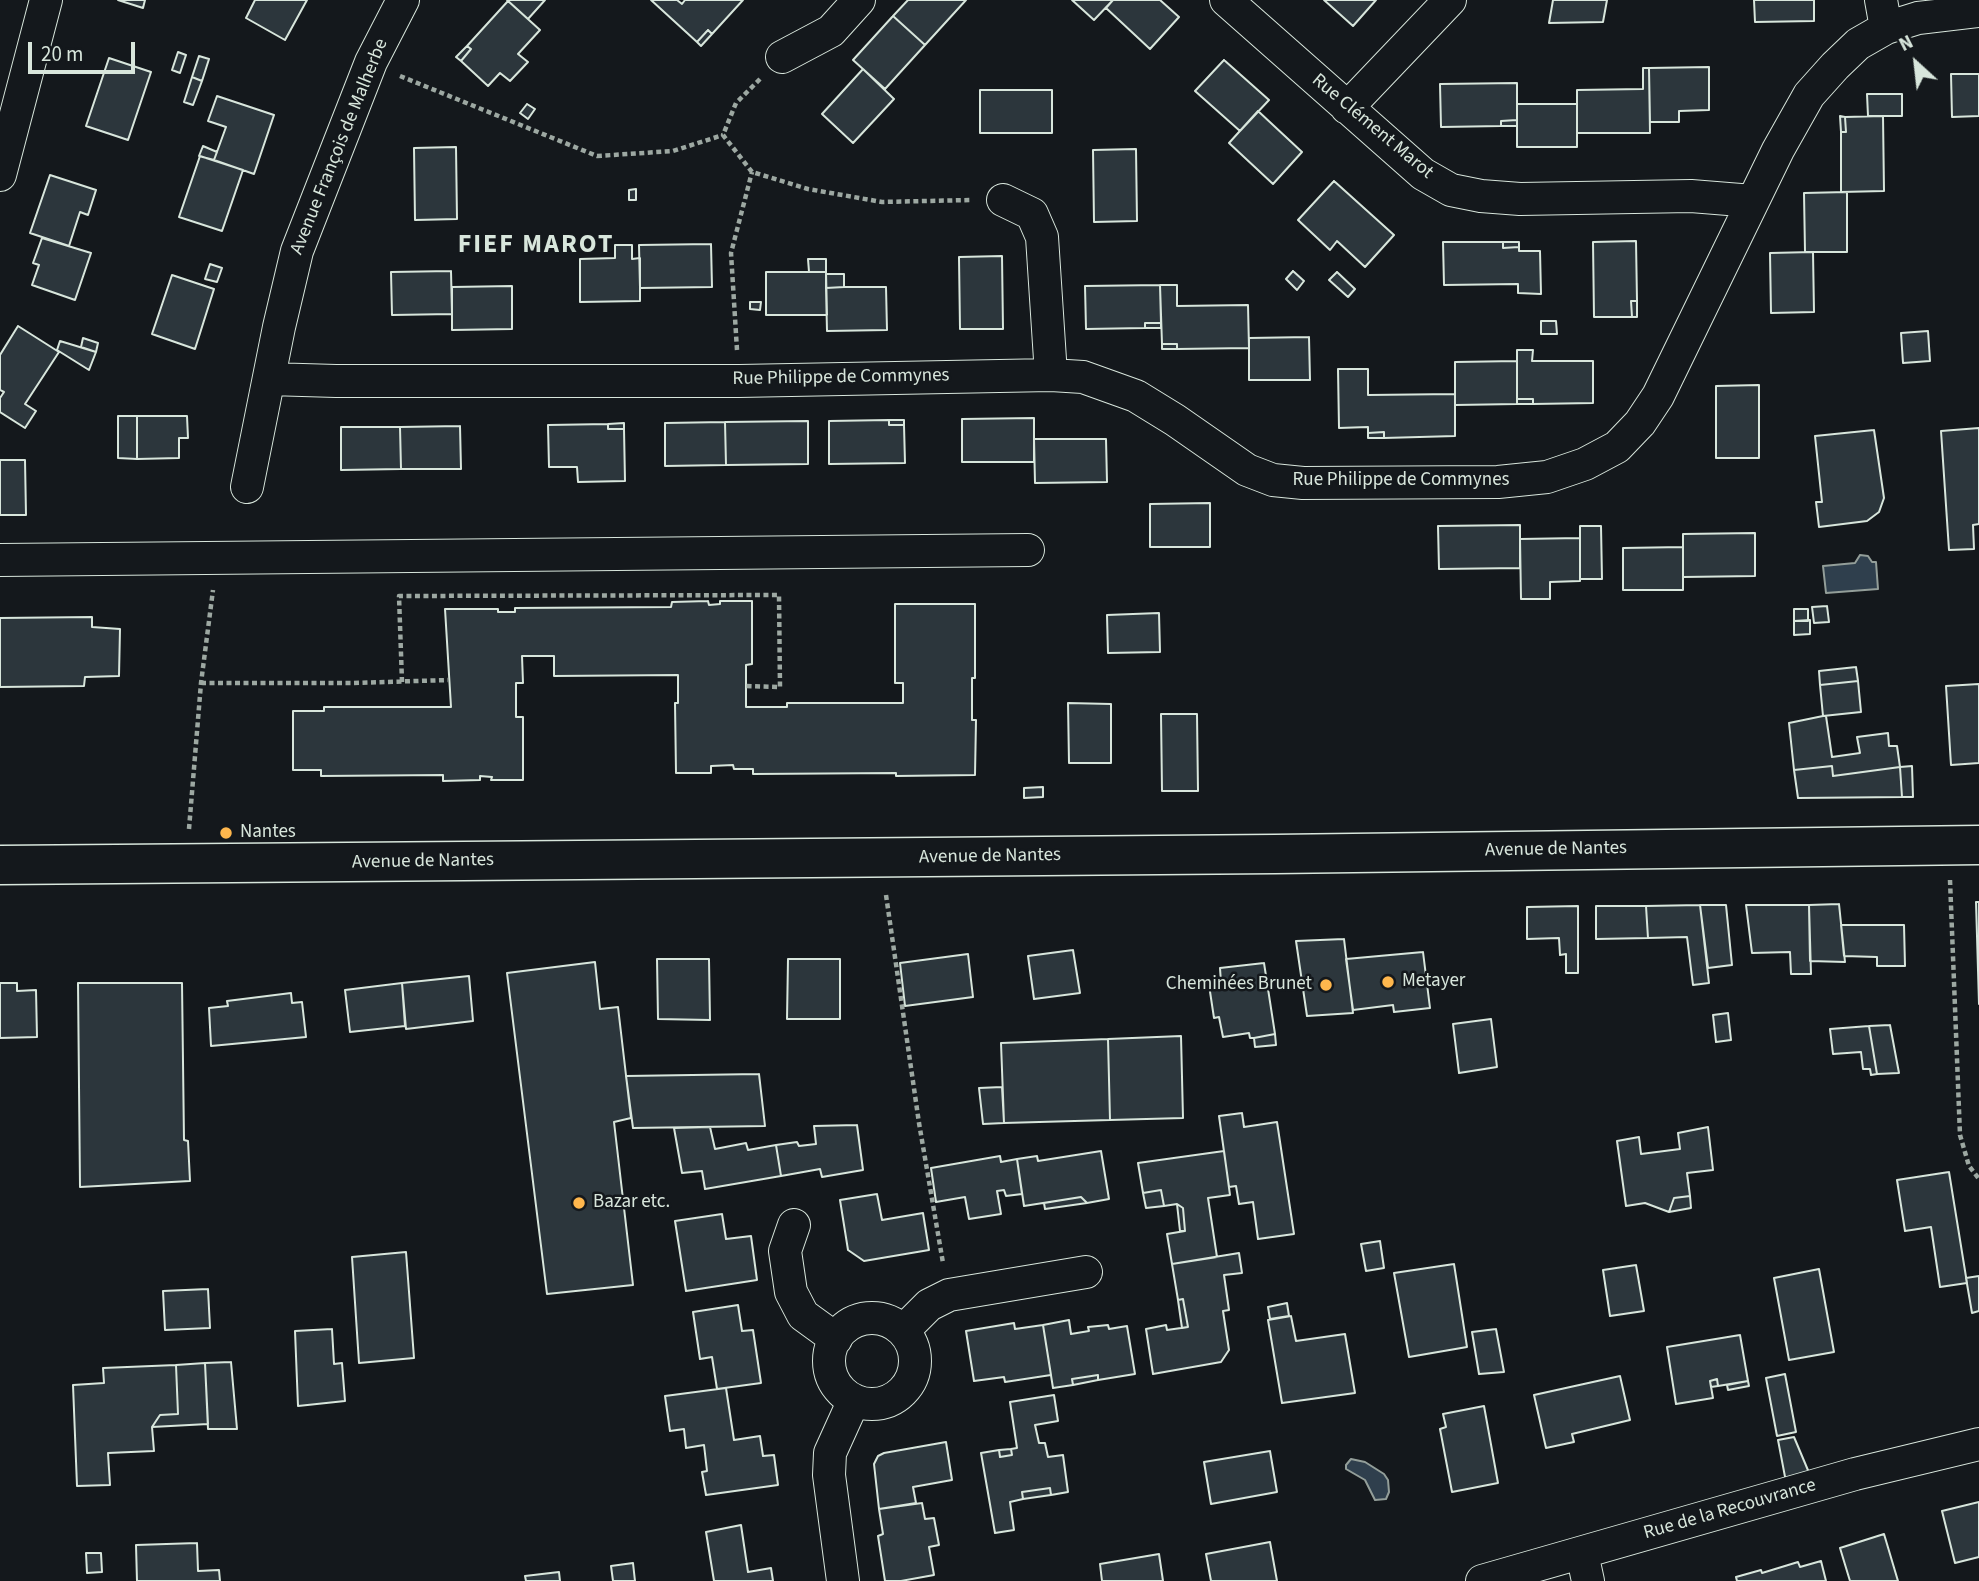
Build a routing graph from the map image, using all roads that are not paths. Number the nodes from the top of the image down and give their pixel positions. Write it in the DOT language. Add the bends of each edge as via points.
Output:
graph roads {
  1 [pos="46,0"];
  2 [pos="402,0"];
  3 [pos="859,0"];
  4 [pos="1226,0"];
  5 [pos="1450,0"];
  6 [pos="1979,11"];
  7 [pos="1884,14"];
  8 [pos="782,57"];
  9 [pos="1347,108"];
  10 [pos="0,174"];
  11 [pos="1003,200"];
  12 [pos="1753,201"];
  13 [pos="1051,374"];
  14 [pos="270,379"];
  15 [pos="247,487"];
  16 [pos="1028,550"];
  17 [pos="0,560"];
  18 [pos="1964,845"];
  19 [pos="0,865"];
  20 [pos="794,1225"];
  21 [pos="1086,1272"];
  22 [pos="903,1331"];
  23 [pos="836,1339"];
  24 [pos="854,1400"];
  25 [pos="1979,1444"];
  26 [pos="1585,1567"];
  27 [pos="843,1581"];
  28 [pos="1482,1581"];
  1 -- 10 [label="street"];
  2 -- 14 [label="street, Avenue François de Malherbe" via="371,62 297,250"];
  3 -- 8 [label="street" via="831,31"];
  4 -- 9 [label="street, Rue Clément Marot"];
  5 -- 9 [label="street"];
  6 -- 7 [label="street, Rue Philippe de Commynes" via="1918,18"];
  7 -- 12 [label="street, Rue Philippe de Commynes" via="1809,95"];
  9 -- 12 [label="street, Rue Clément Marot" via="1423,174 1451,190 1520,199 1691,196"];
  11 -- 13 [label="street" via="1032,214 1042,237"];
  12 -- 13 [label="street, Rue Philippe de Commynes" via="1658,396 1640,423 1618,447 1547,477 1498,482 1273,480 1247,470 1136,397 1083,377"];
  13 -- 14 [label="street, Rue Philippe de Commynes" via="739,381"];
  14 -- 15 [label="street, Avenue François de Malherbe"];
  16 -- 17 [label="street"];
  18 -- 19 [label="main road, Avenue de Nantes"];
  20 -- 23 [label="street" via="785,1251 791,1292 803,1315"];
  21 -- 22 [label="street" via="949,1295 929,1305"];
  22 -- 23 [label="street" via="892,1323 868,1318 844,1329"];
  22 -- 24 [label="street" via="915,1354 911,1380 892,1399 867,1404"];
  23 -- 24 [label="street" via="829,1366 842,1391"];
  24 -- 27 [label="street" via="830,1453"];
  25 -- 26 [label="street, Rue de la Recouvrance" via="1855,1474"];
  26 -- 28 [label="street, Rue de la Recouvrance"];
}
